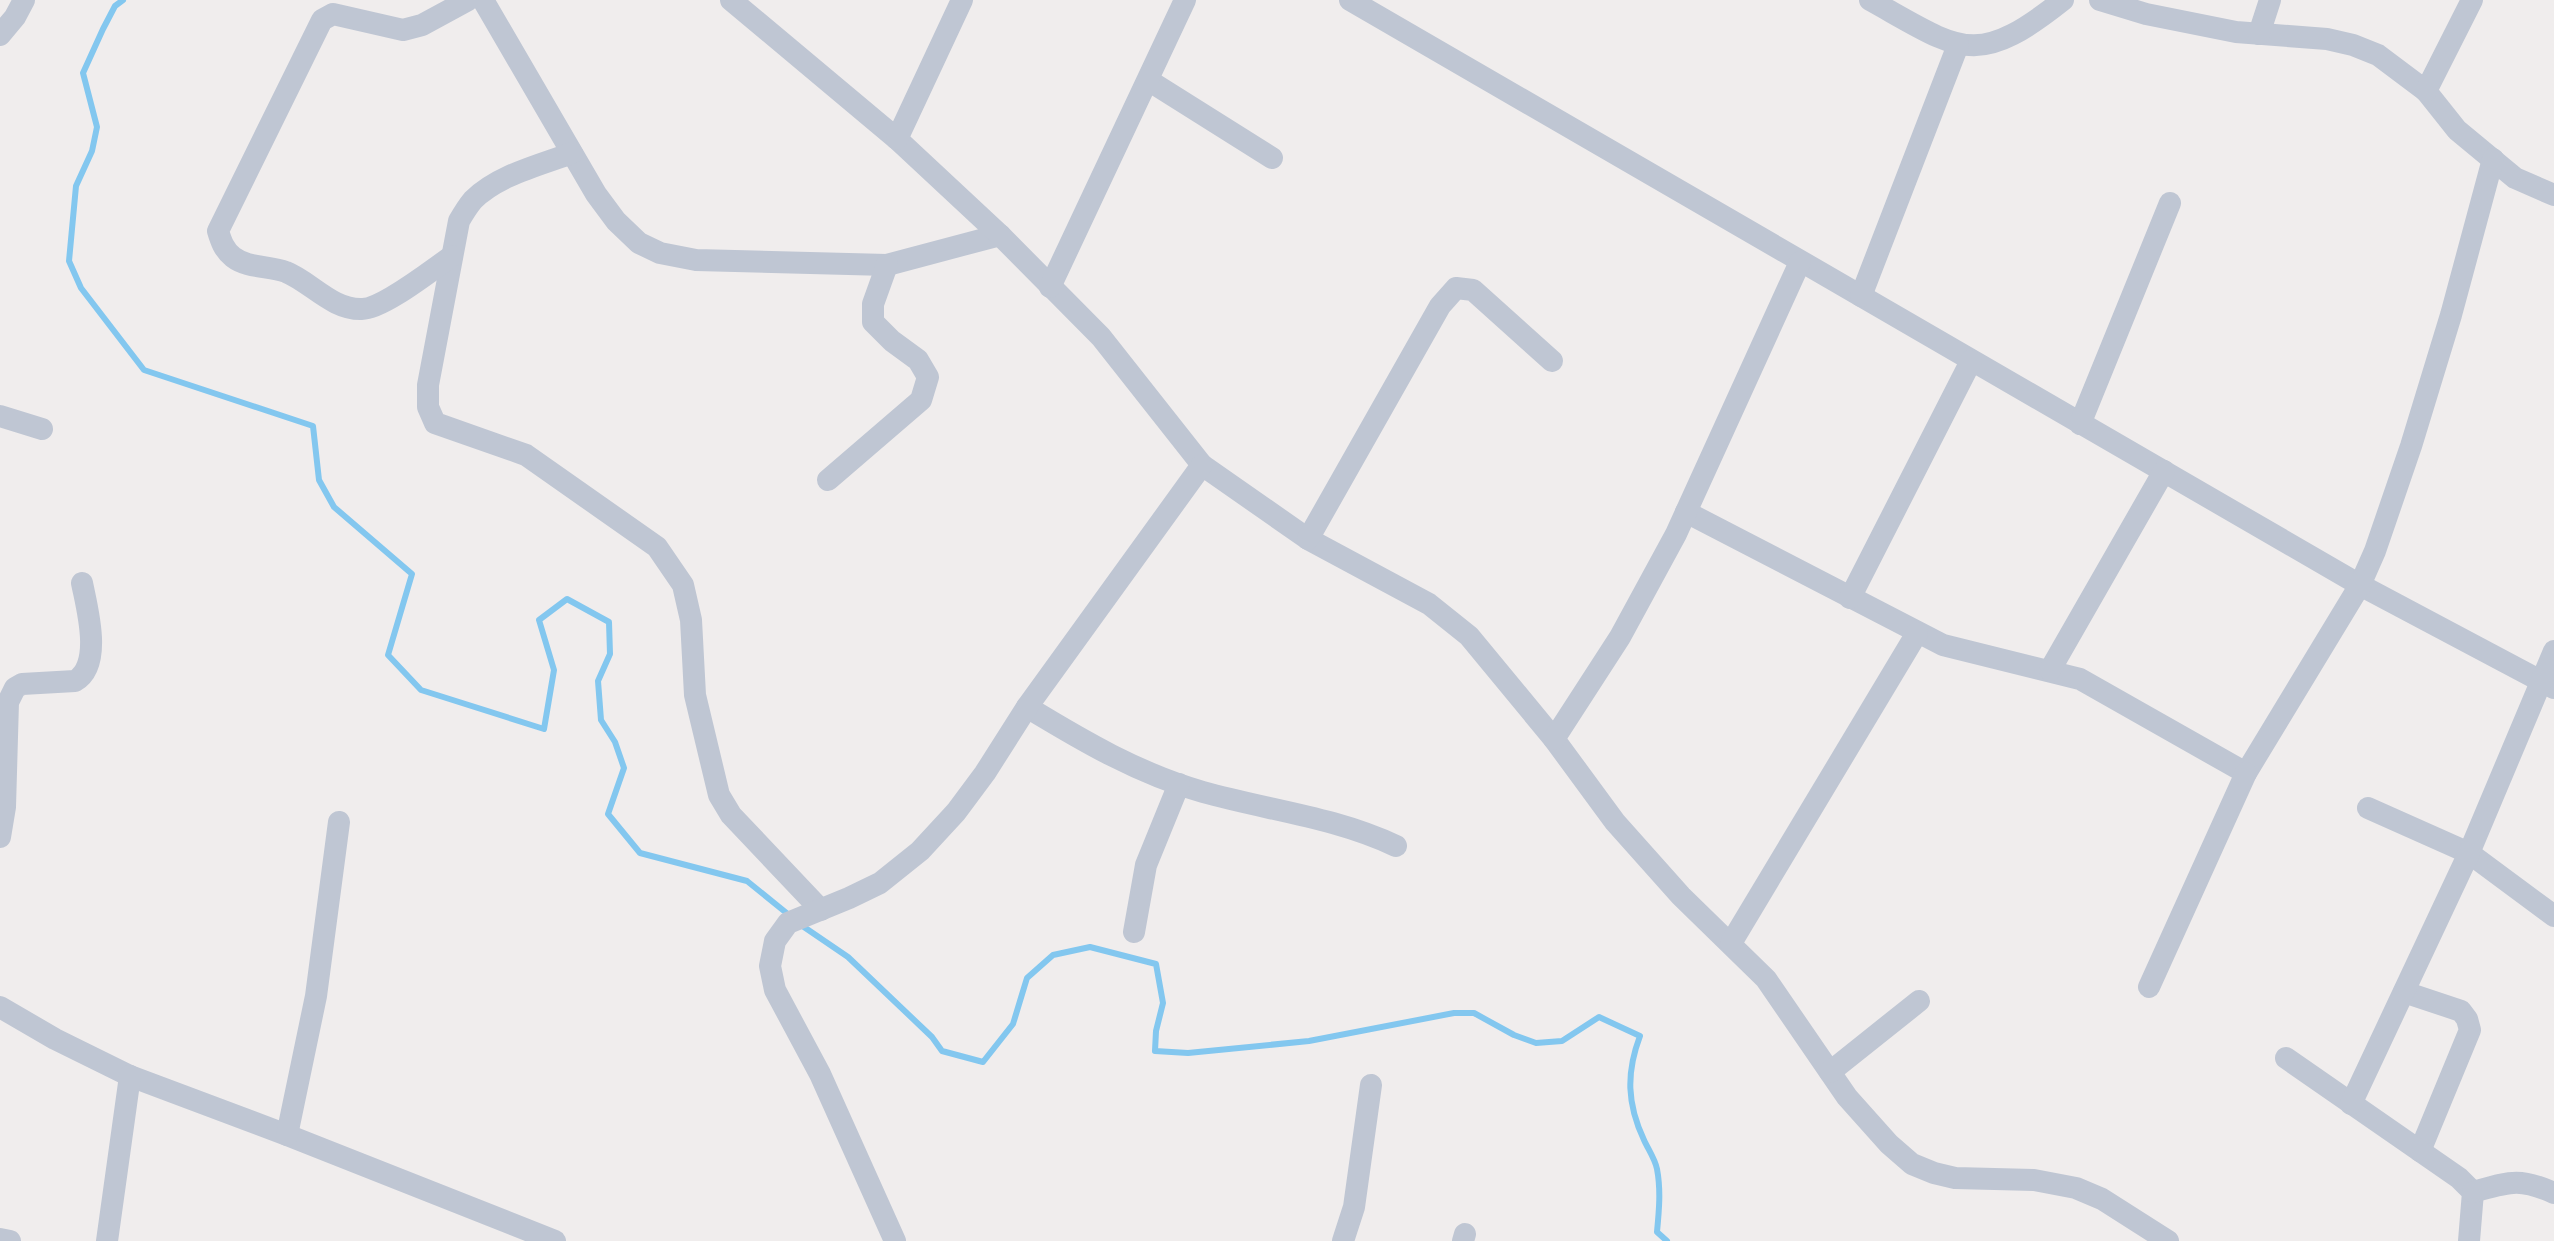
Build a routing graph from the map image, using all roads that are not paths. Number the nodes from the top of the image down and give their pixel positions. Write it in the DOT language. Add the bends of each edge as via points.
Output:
graph roads {
  1 [pos="24,0"];
  2 [pos="468,0"];
  3 [pos="483,0"];
  4 [pos="731,0"];
  5 [pos="962,0"];
  6 [pos="1185,0"];
  7 [pos="1350,0"];
  8 [pos="1870,0"];
  9 [pos="2063,0"];
  10 [pos="2100,0"];
  11 [pos="2270,0"];
  12 [pos="2472,0"];
  13 [pos="2259,34"];
  14 [pos="0,35"];
  15 [pos="1958,45"];
  16 [pos="1148,80"];
  17 [pos="2426,91"];
  18 [pos="897,139"];
  19 [pos="572,153"];
  20 [pos="1272,158"];
  21 [pos="2493,159"];
  22 [pos="2554,195"];
  23 [pos="2170,203"];
  24 [pos="1000,235"];
  25 [pos="452,256"];
  26 [pos="1800,262"];
  27 [pos="887,265"];
  28 [pos="1050,287"];
  29 [pos="1861,296"];
  30 [pos="1552,361"];
  31 [pos="1971,361"];
  32 [pos="0,416"];
  33 [pos="2080,424"];
  34 [pos="42,429"];
  35 [pos="1202,465"];
  36 [pos="2164,471"];
  37 [pos="828,480"];
  38 [pos="1686,512"];
  39 [pos="1308,539"];
  40 [pos="82,583"];
  41 [pos="2360,585"];
  42 [pos="1850,598"];
  43 [pos="1917,633"];
  44 [pos="2554,651"];
  45 [pos="2050,670"];
  46 [pos="2548,684"];
  47 [pos="4,701"];
  48 [pos="1027,707"];
  49 [pos="1554,739"];
  50 [pos="2246,773"];
  51 [pos="1179,784"];
  52 [pos="2368,808"];
  53 [pos="339,822"];
  54 [pos="0,837"];
  55 [pos="1396,846"];
  56 [pos="2469,853"];
  57 [pos="821,910"];
  58 [pos="2554,916"];
  59 [pos="1134,932"];
  60 [pos="1731,943"];
  61 [pos="2149,987"];
  62 [pos="2404,992"];
  63 [pos="1919,1001"];
  64 [pos="0,1007"];
  65 [pos="2286,1058"];
  66 [pos="1830,1072"];
  67 [pos="130,1076"];
  68 [pos="1371,1085"];
  69 [pos="2351,1104"];
  70 [pos="287,1135"];
  71 [pos="2420,1151"];
  72 [pos="2473,1192"];
  73 [pos="2554,1193"];
  74 [pos="0,1239"];
  75 [pos="10,1241"];
  76 [pos="107,1241"];
  77 [pos="555,1241"];
  78 [pos="895,1241"];
  79 [pos="1343,1241"];
  80 [pos="2168,1241"];
  81 [pos="2469,1241"];
  1 -- 14 [label="street"];
  2 -- 25 [label="street" via="409,29 333,14 322,20 218,231 234,258 287,273 344,307 363,309 384,302"];
  3 -- 19 [label="street"];
  4 -- 18 [label="street"];
  5 -- 18 [label="street"];
  6 -- 16 [label="street"];
  7 -- 26 [label="street"];
  8 -- 15 [label="street"];
  9 -- 15 [label="street" via="2004,40"];
  10 -- 13 [label="street" via="2182,22"];
  11 -- 13 [label="street"];
  12 -- 17 [label="street"];
  13 -- 17 [label="street" via="2353,45 2378,55"];
  15 -- 29 [label="street"];
  16 -- 20 [label="street"];
  16 -- 28 [label="street"];
  17 -- 21 [label="street" via="2457,130"];
  18 -- 24 [label="street"];
  19 -- 25 [label="street" via="518,173 473,200 459,221"];
  19 -- 27 [label="street" via="616,221 639,243 660,253 725,263"];
  21 -- 22 [label="street" via="2515,178"];
  21 -- 41 [label="street" via="2411,446"];
  23 -- 33 [label="street"];
  24 -- 27 [label="street"];
  24 -- 28 [label="street"];
  25 -- 57 [label="street" via="428,385 435,423 526,455 657,547 683,585 691,620 697,709 719,795 731,815"];
  26 -- 29 [label="street"];
  26 -- 38 [label="street"];
  27 -- 37 [label="street" via="873,304 873,322 918,360 928,377 921,400"];
  28 -- 35 [label="street" via="1101,337"];
  29 -- 31 [label="street"];
  30 -- 39 [label="street" via="1473,290 1456,288 1440,306"];
  31 -- 33 [label="street"];
  31 -- 42 [label="street"];
  32 -- 34 [label="street"];
  33 -- 36 [label="street"];
  35 -- 39 [label="street"];
  35 -- 48 [label="street"];
  36 -- 41 [label="street"];
  36 -- 45 [label="street"];
  38 -- 42 [label="street"];
  38 -- 49 [label="street" via="1620,637"];
  39 -- 49 [label="street" via="1452,620"];
  40 -- 47 [label="street" via="92,630 82,678 22,684"];
  41 -- 46 [label="street"];
  41 -- 50 [label="street"];
  42 -- 43 [label="street"];
  43 -- 45 [label="street" via="1952,647"];
  43 -- 60 [label="street"];
  44 -- 46 [label="street"];
  45 -- 50 [label="street" via="2080,679"];
  46 -- 56 [label="street"];
  47 -- 54 [label="street" via="5,807"];
  48 -- 51 [label="street" via="1103,752"];
  48 -- 57 [label="street" via="985,773 920,851 880,883"];
  49 -- 60 [label="street" via="1644,856"];
  50 -- 61 [label="street"];
  51 -- 55 [label="street" via="1342,824"];
  51 -- 59 [label="street" via="1146,865"];
  52 -- 56 [label="street"];
  53 -- 70 [label="street" via="316,996"];
  56 -- 58 [label="street"];
  56 -- 62 [label="street"];
  57 -- 78 [label="street" via="788,923 775,941 770,966 775,990 815,1064"];
  60 -- 66 [label="street" via="1775,990"];
  62 -- 69 [label="street"];
  62 -- 71 [label="street" via="2461,1011 2470,1030"];
  63 -- 66 [label="street"];
  64 -- 67 [label="street"];
  65 -- 69 [label="street"];
  66 -- 80 [label="street" via="1857,1109 1912,1164 1955,1178 2034,1180 2076,1188"];
  67 -- 70 [label="street"];
  67 -- 76 [label="street"];
  68 -- 79 [label="street" via="1354,1207"];
  69 -- 71 [label="street"];
  70 -- 77 [label="street"];
  71 -- 72 [label="street"];
  72 -- 73 [label="street" via="2511,1181"];
  72 -- 81 [label="street"];
  74 -- 75 [label="street"];
}
